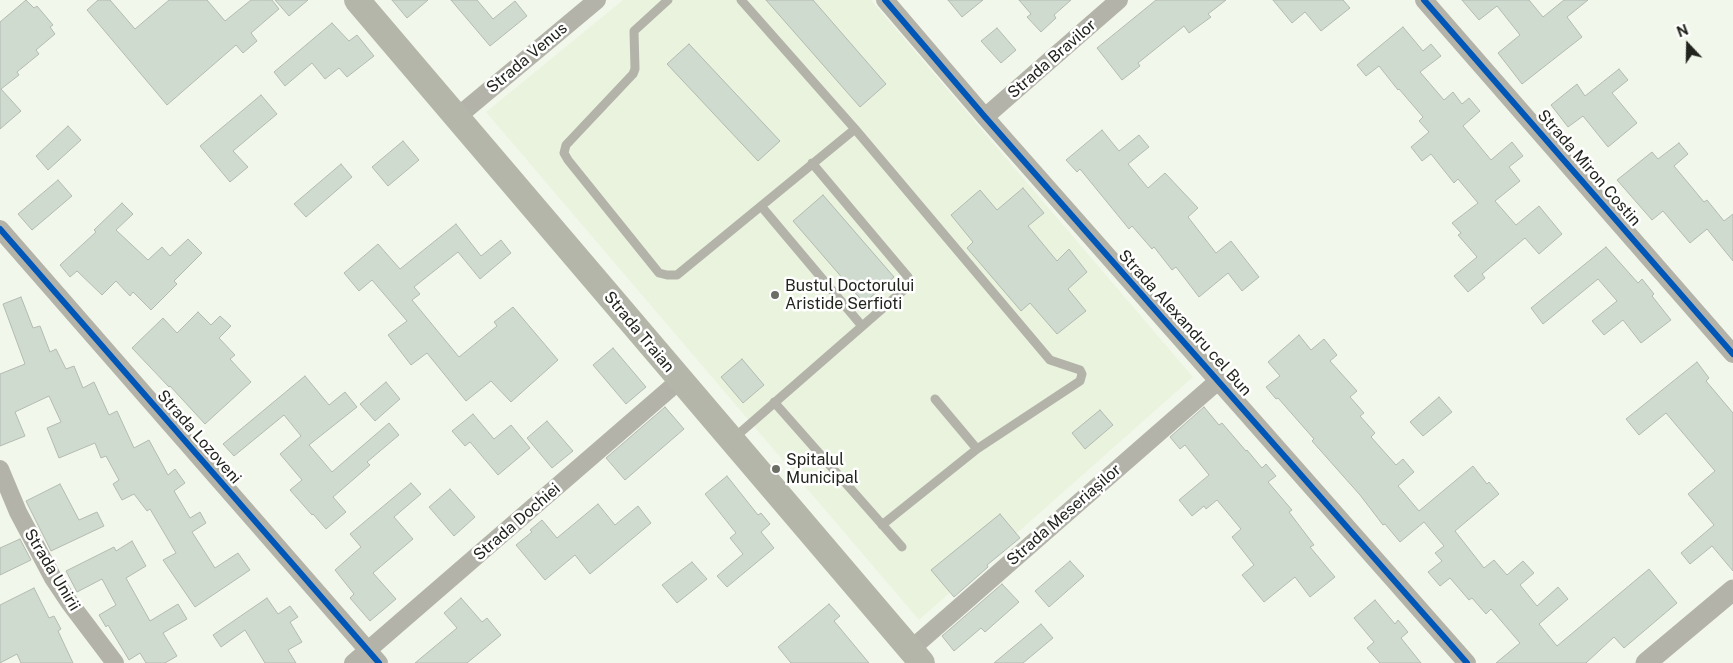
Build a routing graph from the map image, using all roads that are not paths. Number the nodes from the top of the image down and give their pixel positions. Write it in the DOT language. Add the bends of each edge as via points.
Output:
graph roads {
  1 [pos="357,0"];
  2 [pos="597,0"];
  3 [pos="668,0"];
  4 [pos="741,0"];
  5 [pos="885,0"];
  6 [pos="1119,0"];
  7 [pos="1424,0"];
  8 [pos="457,116"];
  9 [pos="985,117"];
  10 [pos="855,129"];
  11 [pos="812,164"];
  12 [pos="761,206"];
  13 [pos="0,230"];
  14 [pos="862,326"];
  15 [pos="1733,354"];
  16 [pos="680,380"];
  17 [pos="1218,381"];
  18 [pos="935,399"];
  19 [pos="774,402"];
  20 [pos="732,440"];
  21 [pos="977,449"];
  22 [pos="0,469"];
  23 [pos="882,524"];
  24 [pos="902,547"];
  25 [pos="1733,590"];
  26 [pos="916,656"];
  27 [pos="373,657"];
  28 [pos="115,663"];
  29 [pos="353,663"];
  30 [pos="1467,663"];
  31 [pos="1646,663"];
  1 -- 8 [label="main road, Strada Traian"];
  2 -- 8 [label="street, Strada Venus"];
  3 -- 12 [label="lane" via="634,31 633,74 566,145 564,153 659,273 676,275"];
  4 -- 10 [label="lane"];
  5 -- 9 [label="street, Strada Alexandru cel Bun"];
  6 -- 9 [label="street, Strada Bravilor"];
  7 -- 15 [label="street, Strada Miron Costin"];
  8 -- 16 [label="main road, Strada Traian"];
  9 -- 17 [label="street, Strada Alexandru cel Bun"];
  10 -- 11 [label="lane"];
  10 -- 21 [label="lane" via="1050,360 1080,370 1082,374 1080,381"];
  11 -- 12 [label="lane"];
  11 -- 14 [label="lane" via="908,277 906,288"];
  12 -- 14 [label="lane"];
  13 -- 27 [label="street, Strada Lozoveni"];
  14 -- 19 [label="lane"];
  16 -- 20 [label="main road, Strada Traian"];
  16 -- 27 [label="street, Strada Dochiei"];
  17 -- 26 [label="street, Strada Meseriașilor"];
  17 -- 30 [label="street, Strada Alexandru cel Bun"];
  18 -- 21 [label="lane"];
  19 -- 20 [label="lane"];
  19 -- 23 [label="lane"];
  20 -- 26 [label="main road, Strada Traian"];
  21 -- 23 [label="lane"];
  22 -- 28 [label="street, Strada Unirii" via="18,512 53,578"];
  23 -- 24 [label="lane"];
  25 -- 31 [label="street"];
  27 -- 29 [label="street, Strada Dochiei"];
}
